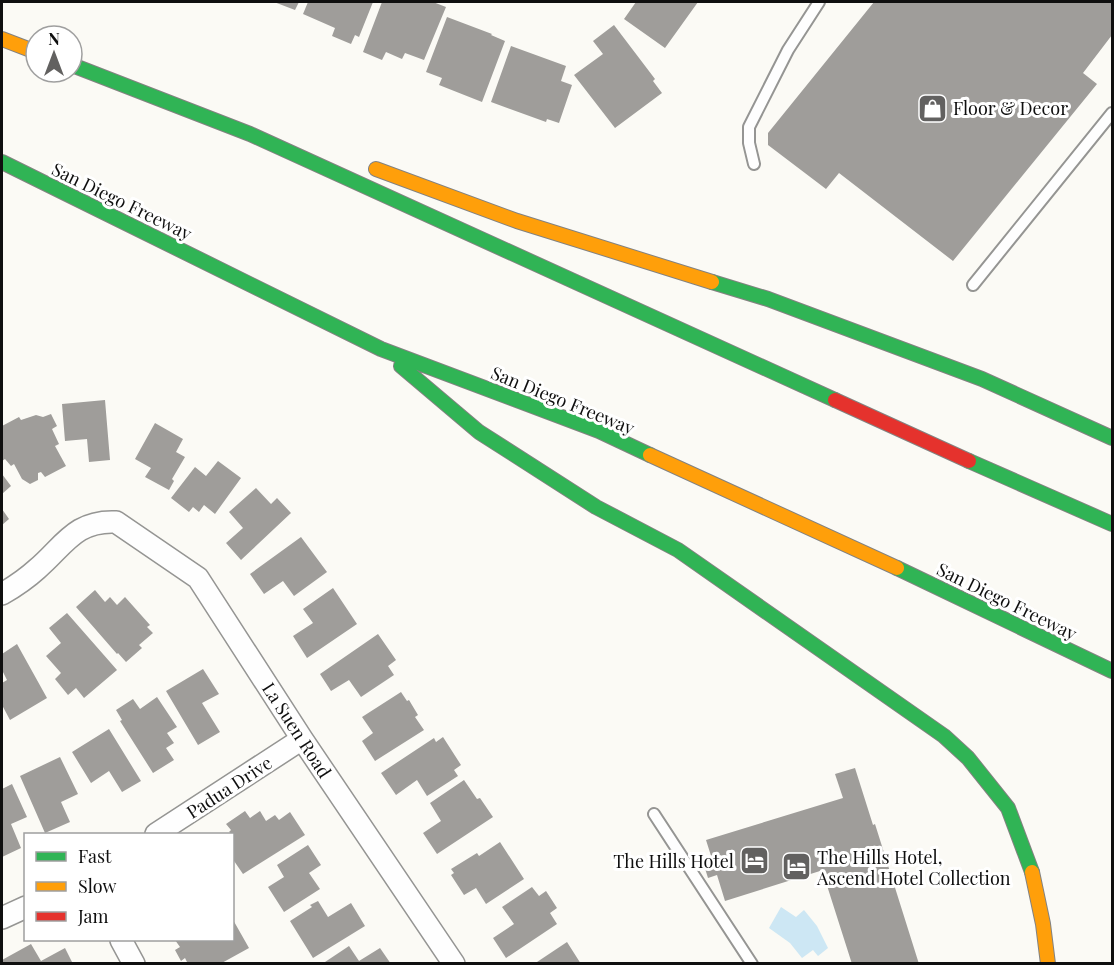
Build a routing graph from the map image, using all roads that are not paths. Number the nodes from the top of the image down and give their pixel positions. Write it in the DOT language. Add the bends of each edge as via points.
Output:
graph roads {
  1 [pos="819,2"];
  2 [pos="2,39"];
  3 [pos="24,47"];
  4 [pos="84,70"];
  5 [pos="1113,113"];
  6 [pos="250,134"];
  7 [pos="337,158"];
  8 [pos="2,162"];
  9 [pos="359,164"];
  10 [pos="754,164"];
  11 [pos="973,285"];
  12 [pos="381,350"];
  13 [pos="1113,438"];
  14 [pos="1113,524"];
  15 [pos="2,594"];
  16 [pos="1113,671"];
  17 [pos="302,739"];
  18 [pos="654,814"];
  19 [pos="158,833"];
  20 [pos="24,908"];
  21 [pos="2,918"];
  22 [pos="122,941"];
  23 [pos="134,963"];
  24 [pos="454,963"];
  25 [pos="752,963"];
  26 [pos="1048,963"];
  1 -- 10 [label="lane" via="788,50 749,127"];
  2 -- 3 [label="highway"];
  4 -- 6 [label="highway"];
  5 -- 11 [label="lane"];
  6 -- 7 [label="highway"];
  6 -- 14 [label="highway"];
  8 -- 12 [label="highway, San Diego Freeway"];
  9 -- 13 [label="highway" via="517,221 768,299 982,379"];
  12 -- 16 [label="highway, San Diego Freeway" via="598,431"];
  12 -- 26 [label="highway" via="479,432 596,507 678,550 944,736 968,758 1008,808 1032,873"];
  15 -- 17 [label="street, La Suen Road" via="38,569 60,545 86,526 116,522 198,578"];
  17 -- 19 [label="street, Padua Drive"];
  17 -- 24 [label="street, La Suen Road"];
  18 -- 25 [label="lane"];
  20 -- 21 [label="street"];
  22 -- 23 [label="street"];
}
